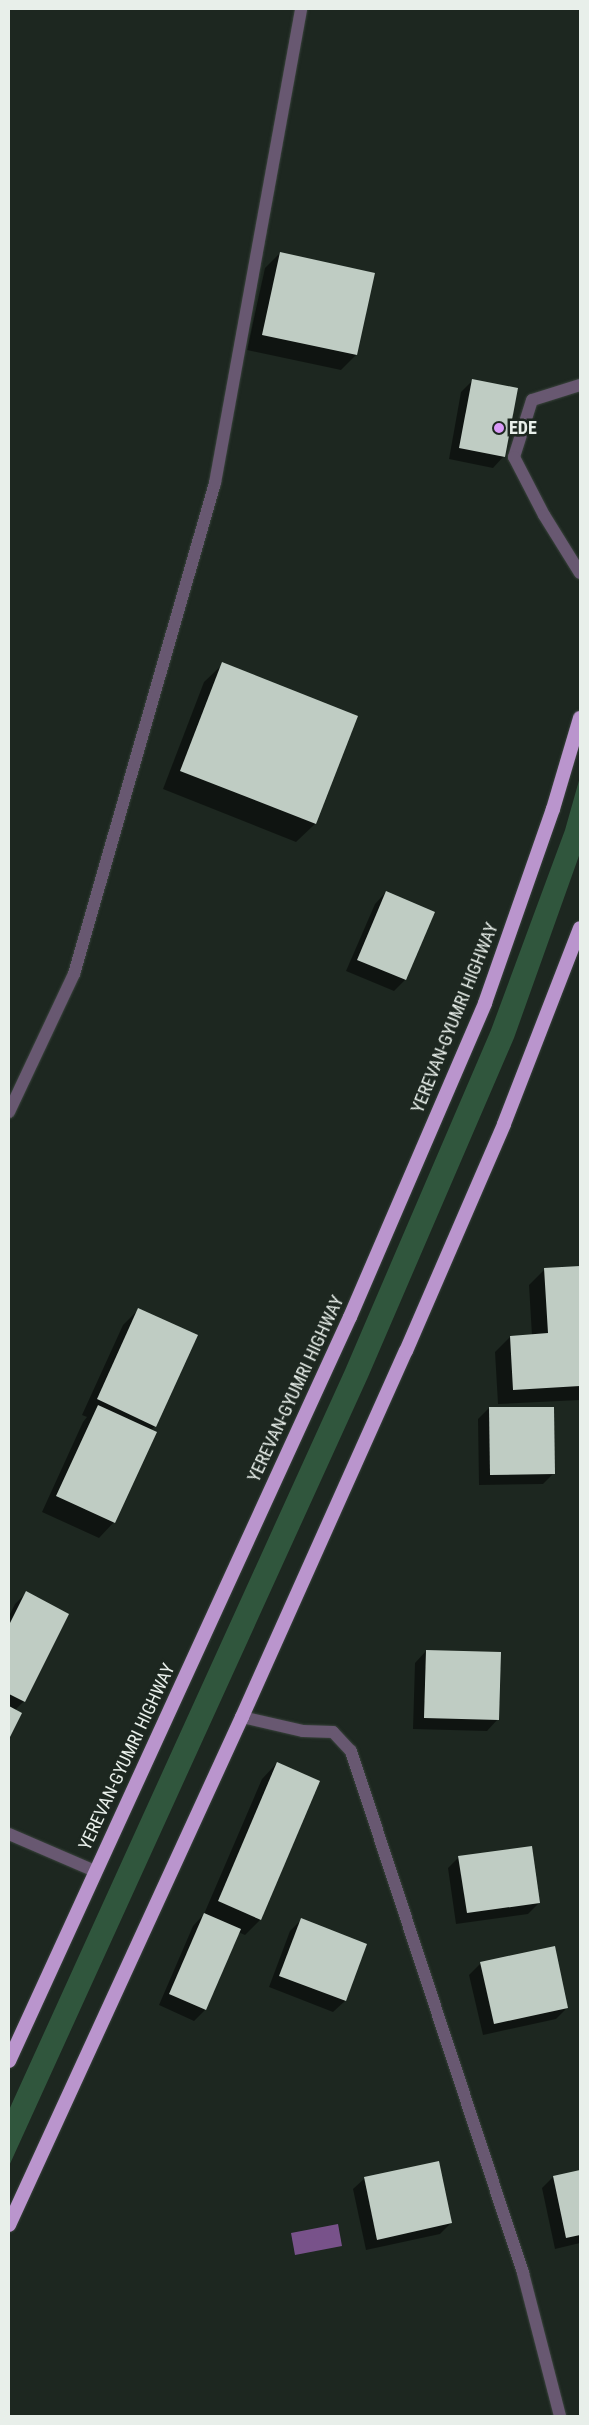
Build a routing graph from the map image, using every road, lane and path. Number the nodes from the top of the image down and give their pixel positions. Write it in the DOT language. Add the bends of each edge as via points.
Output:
graph roads {
  1 [pos="301,9"];
  2 [pos="580,385"];
  3 [pos="580,573"];
  4 [pos="580,718"];
  5 [pos="579,936"];
  6 [pos="9,1112"];
  7 [pos="242,1717"];
  8 [pos="9,1834"];
  9 [pos="95,1871"];
  10 [pos="9,2061"];
  11 [pos="9,2225"];
  12 [pos="560,2416"];
  1 -- 6 [label="street" via="215,483 74,974"];
  2 -- 3 [label="street" via="532,400 514,457 544,515"];
  4 -- 9 [label="highway, YEREVAN-GYUMRI HIGHWAY" via="553,809 485,1003 350,1317"];
  5 -- 7 [label="highway" via="504,1124"];
  7 -- 11 [label="highway"];
  7 -- 12 [label="street" via="303,1731 333,1732 352,1751 523,2273"];
  8 -- 9 [label="street"];
  9 -- 10 [label="highway, YEREVAN-GYUMRI HIGHWAY"];
}
